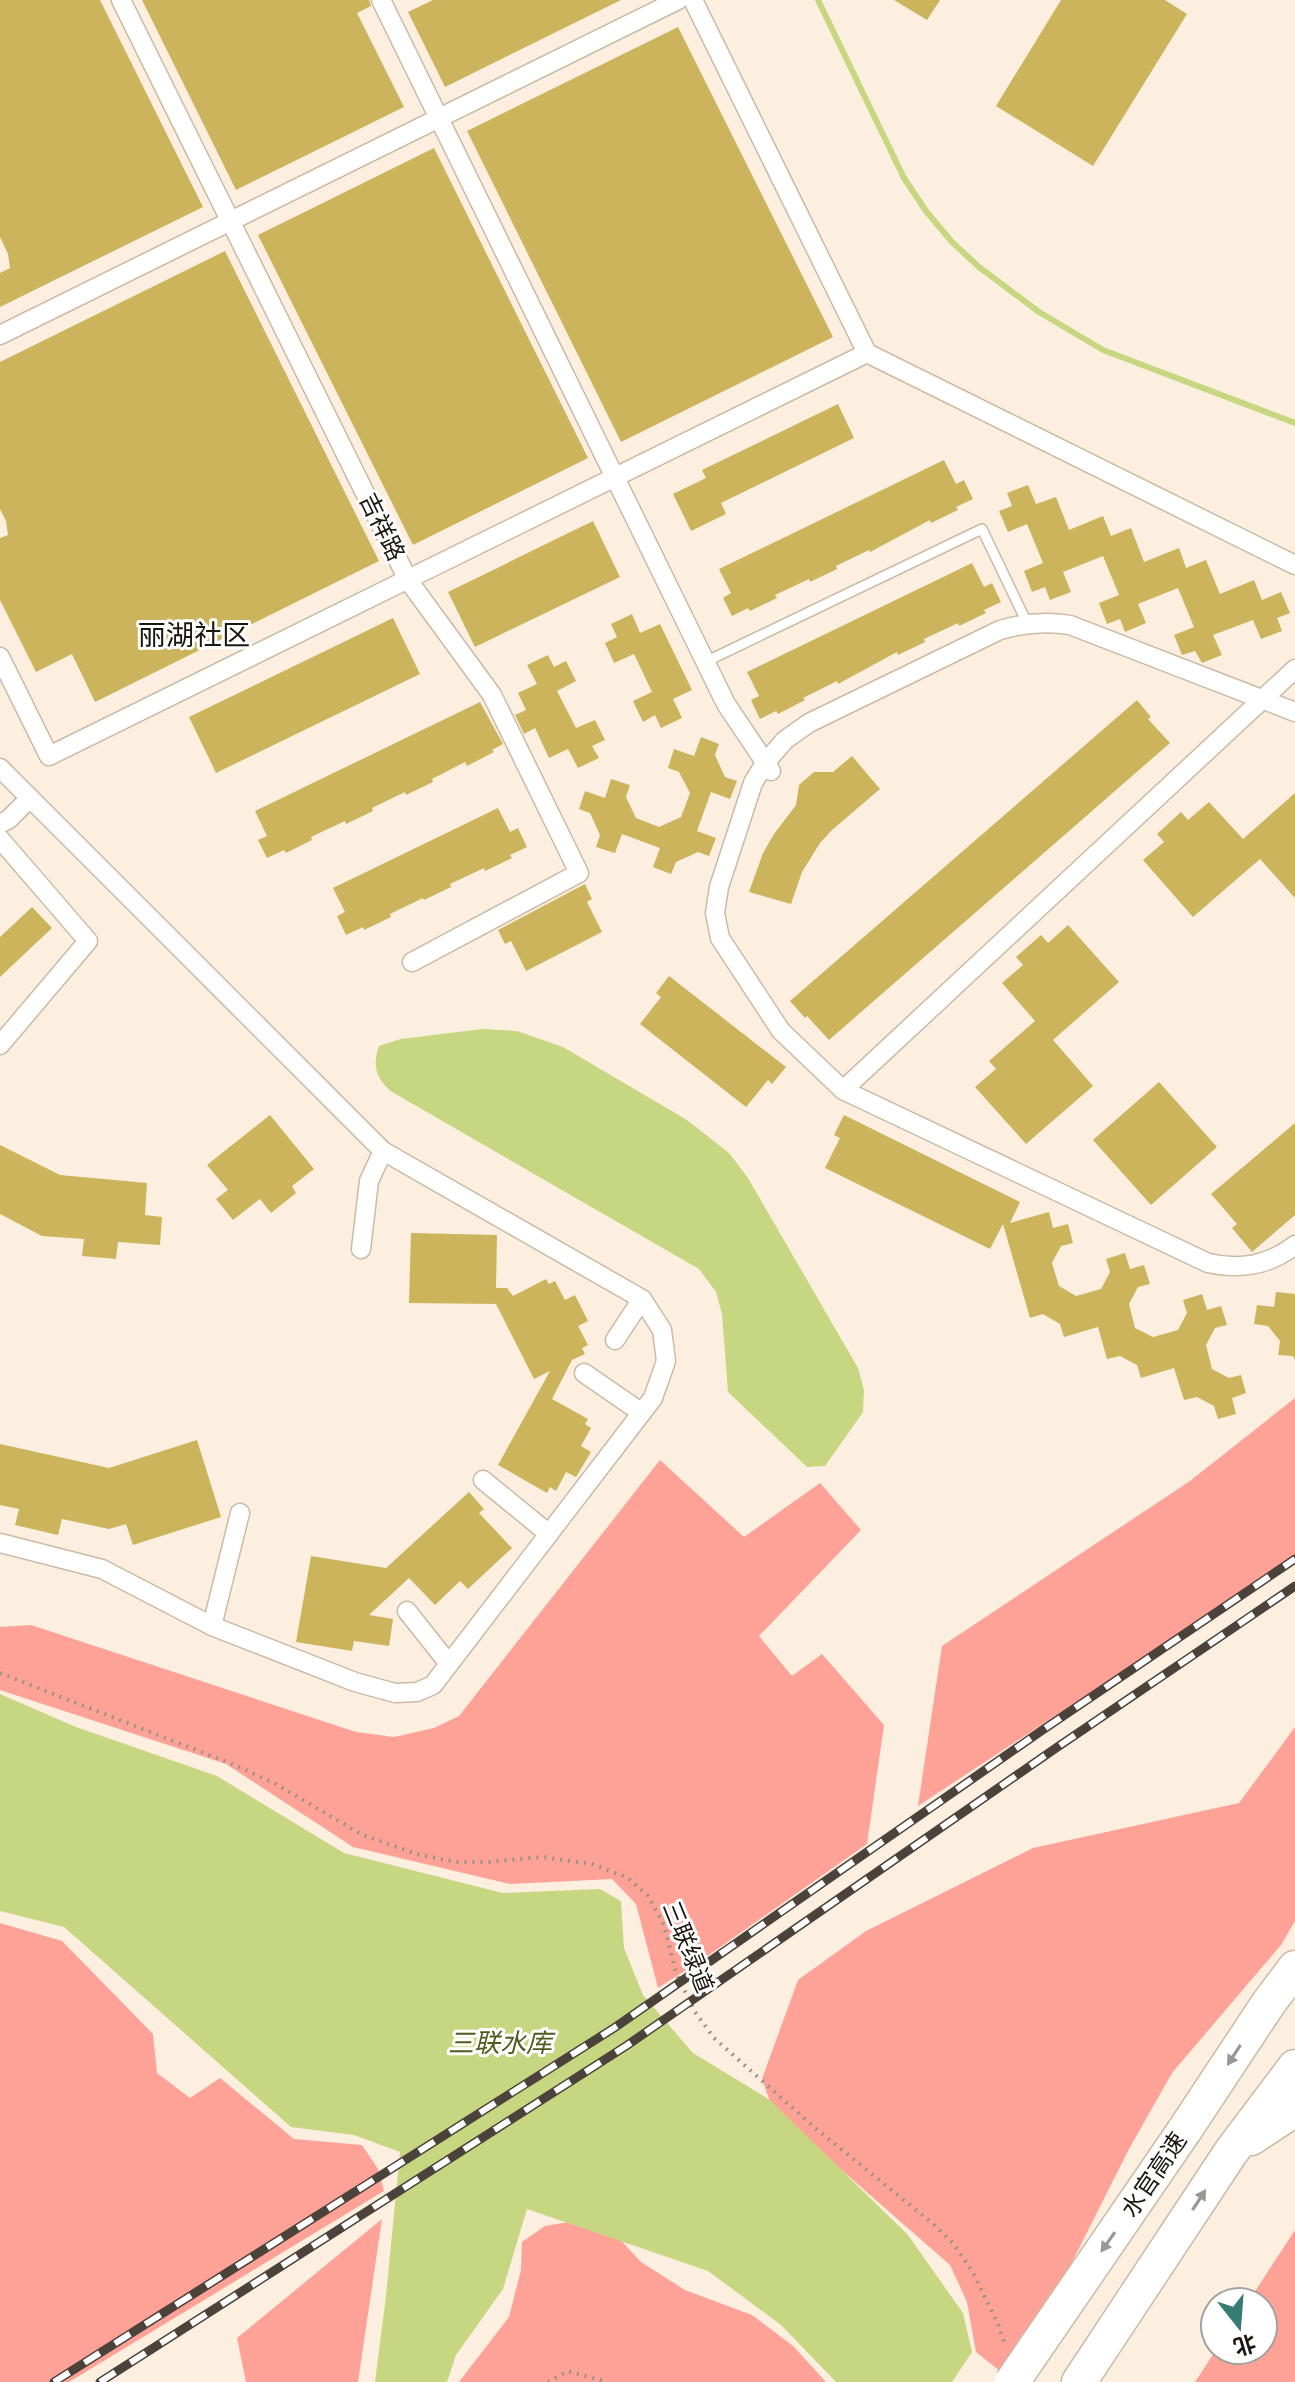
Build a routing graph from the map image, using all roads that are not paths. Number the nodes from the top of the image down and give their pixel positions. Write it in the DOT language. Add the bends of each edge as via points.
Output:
graph roads {
  1 [pos="121,0"];
  2 [pos="381,0"];
  3 [pos="678,0"];
  4 [pos="693,0"];
  5 [pos="439,118"];
  6 [pos="230,221"];
  7 [pos="0,335"];
  8 [pos="867,353"];
  9 [pos="615,477"];
  10 [pos="1295,565"];
  11 [pos="408,580"];
  12 [pos="1027,623"];
  13 [pos="0,657"];
  14 [pos="705,662"];
  15 [pos="1295,669"];
  16 [pos="1263,698"];
  17 [pos="1295,712"];
  18 [pos="0,768"];
  19 [pos="769,768"];
  20 [pos="30,798"];
  21 [pos="0,824"];
  22 [pos="0,839"];
  23 [pos="412,962"];
  24 [pos="0,1045"];
  25 [pos="843,1090"];
  26 [pos="383,1151"];
  27 [pos="1295,1245"];
  28 [pos="361,1249"];
  29 [pos="642,1299"];
  30 [pos="615,1340"];
  31 [pos="584,1373"];
  32 [pos="642,1413"];
  33 [pos="483,1480"];
  34 [pos="240,1513"];
  35 [pos="549,1534"];
  36 [pos="0,1543"];
  37 [pos="407,1611"];
  38 [pos="212,1626"];
  39 [pos="449,1664"];
  40 [pos="1295,1953"];
  41 [pos="1295,1968"];
  42 [pos="1268,2004"];
  43 [pos="1295,2067"];
  44 [pos="1295,2109"];
  45 [pos="1231,2152"];
  46 [pos="1012,2382"];
  47 [pos="1079,2382"];
  1 -- 6 [label="street, 吉祥路"];
  2 -- 5 [label="street"];
  3 -- 5 [label="street"];
  4 -- 8 [label="street"];
  5 -- 6 [label="street"];
  5 -- 9 [label="street"];
  6 -- 7 [label="street"];
  6 -- 11 [label="street, 吉祥路"];
  8 -- 9 [label="street"];
  8 -- 10 [label="street"];
  9 -- 11 [label="street"];
  9 -- 14 [label="street"];
  11 -- 13 [label="street" via="49,756"];
  11 -- 23 [label="street, 吉祥路" via="492,695 579,873"];
  12 -- 14 [label="lane" via="982,529"];
  12 -- 16 [label="street" via="1084,629"];
  12 -- 19 [label="street" via="1000,630 809,723 785,740"];
  14 -- 19 [label="street"];
  15 -- 16 [label="street"];
  16 -- 17 [label="street"];
  16 -- 25 [label="street"];
  18 -- 20 [label="street"];
  19 -- 25 [label="street" via="753,783 719,887 715,913 720,938 781,1031"];
  20 -- 21 [label="street"];
  20 -- 26 [label="street"];
  22 -- 24 [label="street" via="88,941"];
  25 -- 27 [label="street" via="1208,1263 1252,1266"];
  26 -- 28 [label="street" via="369,1181"];
  26 -- 29 [label="street"];
  29 -- 30 [label="street"];
  29 -- 32 [label="street" via="662,1330 666,1361"];
  31 -- 32 [label="street"];
  32 -- 35 [label="street"];
  33 -- 35 [label="street"];
  34 -- 38 [label="street"];
  35 -- 39 [label="street"];
  36 -- 38 [label="street" via="102,1569"];
  37 -- 39 [label="street"];
  38 -- 39 [label="street" via="395,1693 433,1685"];
  40 -- 42 [label="highway"];
  41 -- 42 [label="highway, 水官高速"];
  42 -- 46 [label="highway, 水官高速, one-way, bridge"];
  43 -- 45 [label="highway"];
  44 -- 45 [label="highway"];
  47 -- 45 [label="highway, one-way"];
}
